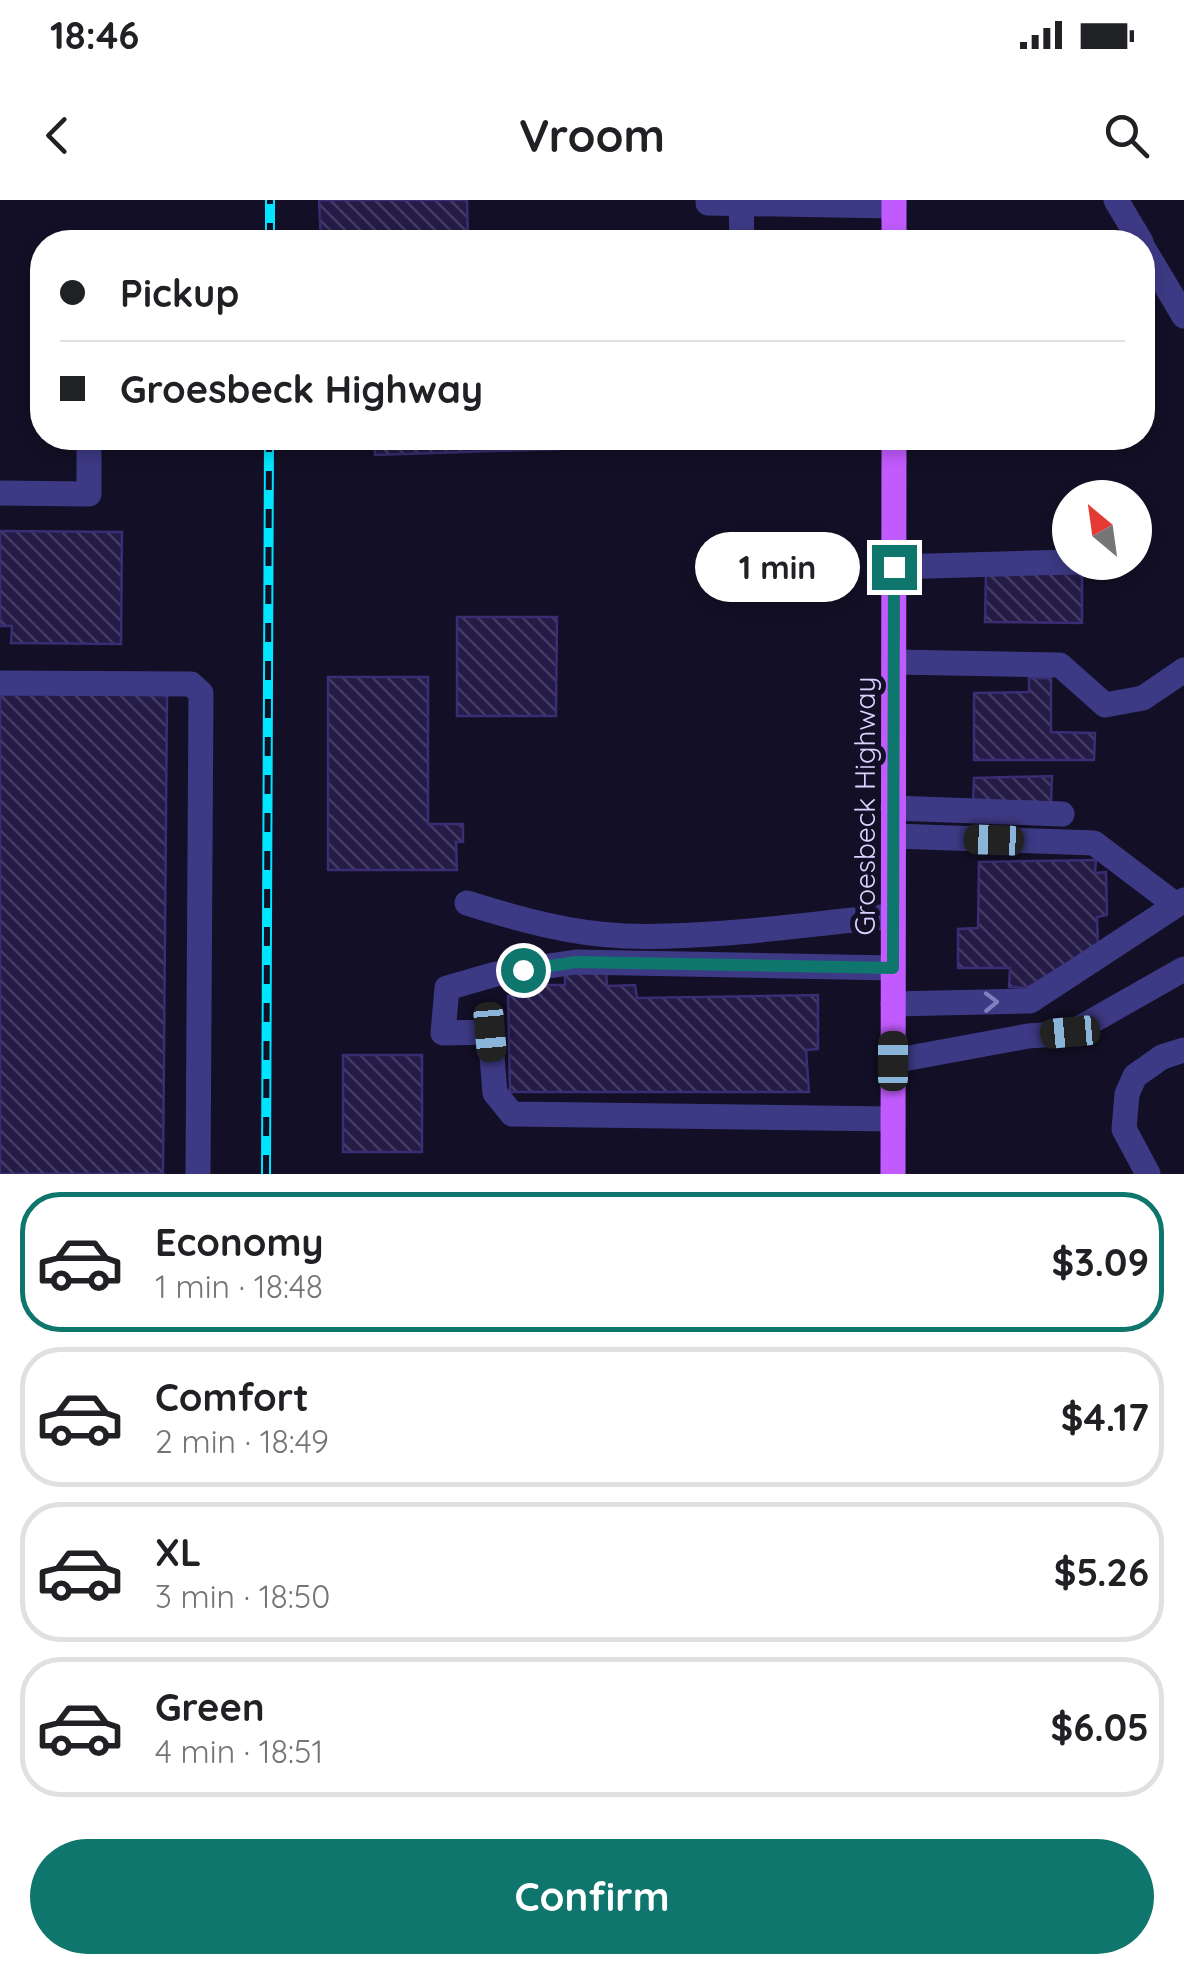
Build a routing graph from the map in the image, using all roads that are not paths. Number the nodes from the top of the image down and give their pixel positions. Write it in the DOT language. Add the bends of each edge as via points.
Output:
graph roads {
  1 [pos="708,200"];
  2 [pos="1116,200"];
  3 [pos="741,202"];
  4 [pos="894,203"];
  5 [pos="742,230"];
  6 [pos="894,230"];
  7 [pos="1133,230"];
  8 [pos="1155,267"];
  9 [pos="1184,316"];
  10 [pos="89,450"];
  11 [pos="894,450"];
  12 [pos="0,494"];
  13 [pos="1052,563"];
  14 [pos="894,567"];
  15 [pos="894,662"];
  16 [pos="1184,670"];
  17 [pos="0,683"];
  18 [pos="894,808"];
  19 [pos="1062,814"];
  20 [pos="894,836"];
  21 [pos="1180,902"];
  22 [pos="467,903"];
  23 [pos="894,916"];
  24 [pos="893,968"];
  25 [pos="1184,968"];
  26 [pos="893,1004"];
  27 [pos="1184,1050"];
  28 [pos="893,1061"];
  29 [pos="893,1119"];
  30 [pos="198,1174"];
  31 [pos="893,1174"];
  32 [pos="1148,1174"];
  1 -- 3 [label="street"];
  2 -- 7 [label="street"];
  3 -- 4 [label="street"];
  3 -- 5 [label="street"];
  4 -- 6 [label="main road"];
  8 -- 9 [label="street"];
  10 -- 12 [label="street" via="89,494"];
  11 -- 14 [label="main road, Groesbeck Highway"];
  13 -- 14 [label="street"];
  14 -- 15 [label="main road, Groesbeck Highway"];
  15 -- 16 [label="street" via="1060,665 1104,705 1143,698"];
  15 -- 18 [label="main road, Groesbeck Highway"];
  17 -- 30 [label="street" via="191,684 201,693"];
  18 -- 19 [label="street"];
  18 -- 20 [label="main road, Groesbeck Highway"];
  20 -- 21 [label="street" via="1094,843"];
  20 -- 23 [label="main road, Groesbeck Highway"];
  26 -- 21 [label="street, one-way" via="1030,1002"];
  22 -- 23 [label="street" via="534,923 623,936"];
  23 -- 24 [label="main road, Groesbeck Highway"];
  24 -- 26 [label="main road, Groesbeck Highway"];
  24 -- 29 [label="street" via="560,964 447,988 443,1033 490,1032 495,1093 512,1114"];
  25 -- 28 [label="street" via="1070,1032"];
  26 -- 28 [label="main road, Groesbeck Highway"];
  27 -- 32 [label="street" via="1135,1076 1126,1094 1124,1129"];
  28 -- 29 [label="main road, Groesbeck Highway"];
  29 -- 31 [label="main road, Groesbeck Highway"];
}
